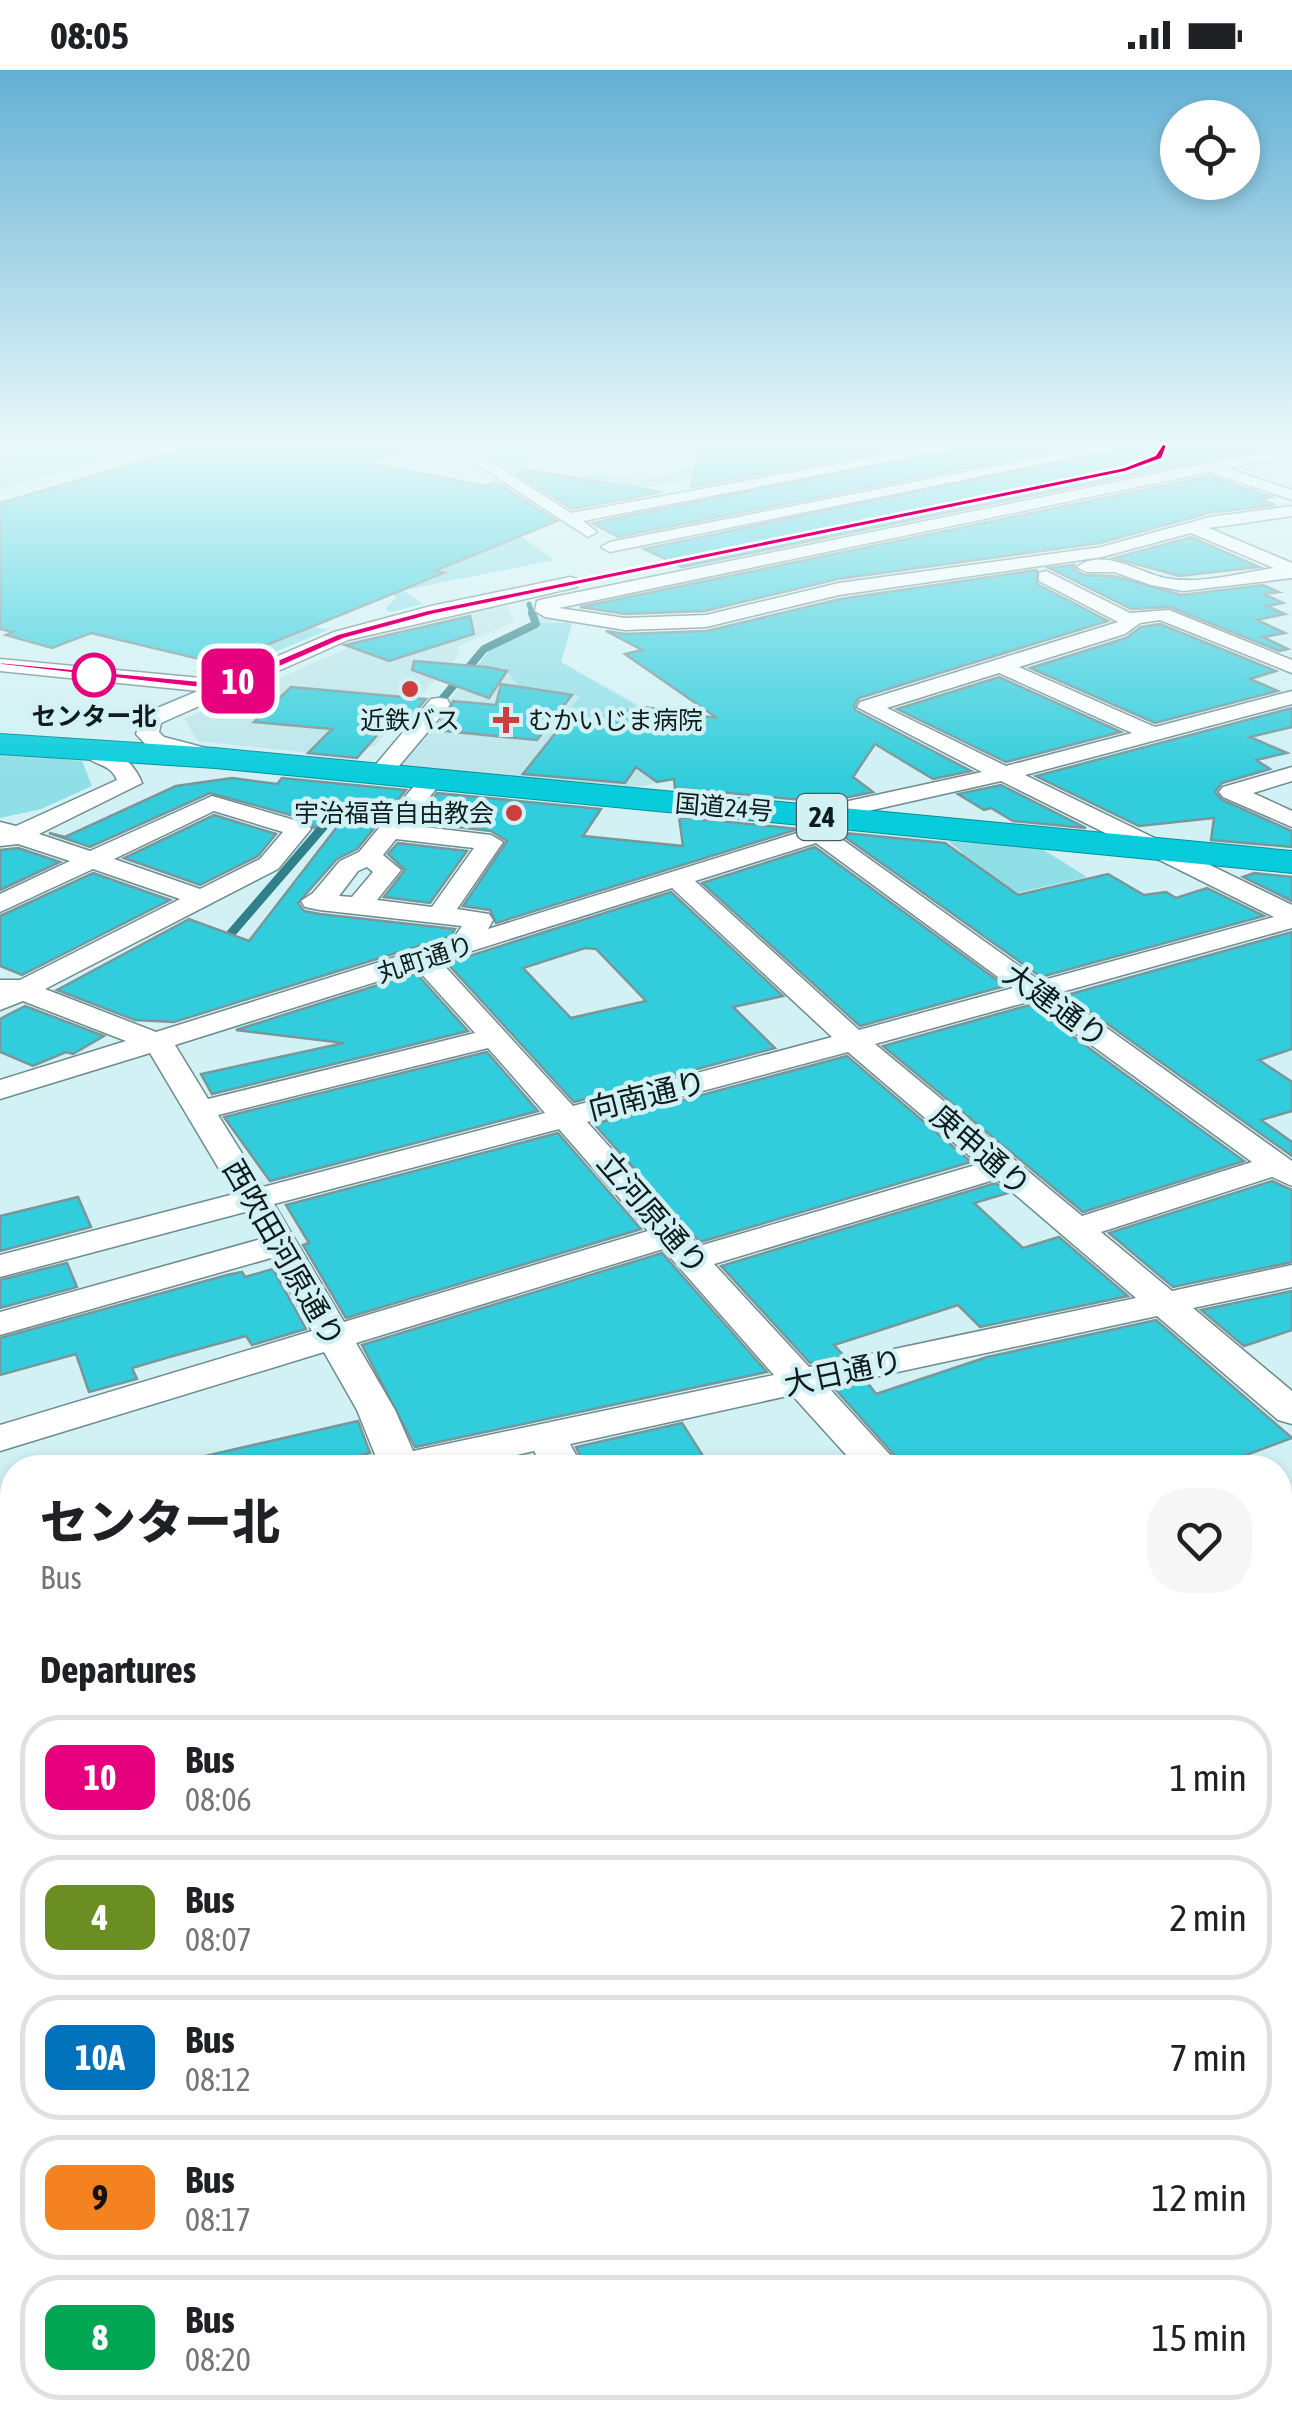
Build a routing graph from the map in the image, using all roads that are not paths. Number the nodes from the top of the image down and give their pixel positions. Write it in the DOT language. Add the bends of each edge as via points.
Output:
graph roads {
  1 [pos="627,556"];
  2 [pos="701,556"];
  3 [pos="779,556"];
  4 [pos="1017,556"];
  5 [pos="1071,556"];
  6 [pos="1259,556"];
  7 [pos="633,560"];
  8 [pos="1032,562"];
  9 [pos="1292,571"];
  10 [pos="1058,572"];
  11 [pos="657,581"];
  12 [pos="734,616"];
  13 [pos="1127,619"];
  14 [pos="1292,667"];
  15 [pos="1004,668"];
  16 [pos="4,676"];
  17 [pos="225,687"];
  18 [pos="1288,701"];
  19 [pos="440,704"];
  20 [pos="152,719"];
  21 [pos="0,732"];
  22 [pos="1154,735"];
  23 [pos="0,744"];
  24 [pos="93,752"];
  25 [pos="207,755"];
  26 [pos="257,762"];
  27 [pos="380,774"];
  28 [pos="1002,774"];
  29 [pos="1292,774"];
  30 [pos="432,779"];
  31 [pos="130,784"];
  32 [pos="1292,820"];
  33 [pos="827,823"];
  34 [pos="389,831"];
  35 [pos="6,835"];
  36 [pos="1158,849"];
  37 [pos="368,857"];
  38 [pos="93,860"];
  39 [pos="1292,862"];
  40 [pos="677,879"];
  41 [pos="202,898"];
  42 [pos="0,904"];
  43 [pos="358,906"];
  44 [pos="439,916"];
  45 [pos="1292,918"];
  46 [pos="462,947"];
  47 [pos="423,959"];
  48 [pos="1035,990"];
  49 [pos="8,991"];
  50 [pos="496,1037"];
  51 [pos="852,1040"];
  52 [pos="159,1043"];
  53 [pos="0,1090"];
  54 [pos="200,1110"];
  55 [pos="566,1116"];
  56 [pos="1000,1168"];
  57 [pos="1284,1170"];
  58 [pos="254,1199"];
  59 [pos="1075,1229"];
  60 [pos="282,1244"];
  61 [pos="683,1247"];
  62 [pos="0,1266"];
  63 [pos="1292,1276"];
  64 [pos="1160,1304"];
  65 [pos="0,1324"];
  66 [pos="335,1339"];
  67 [pos="798,1381"];
  68 [pos="1292,1411"];
  69 [pos="0,1438"];
  70 [pos="554,1451"];
  71 [pos="393,1455"];
  72 [pos="515,1455"];
  73 [pos="869,1455"];
  1 -- 7 [label="street"];
  2 -- 17 [label="street" via="340,636"];
  3 -- 11 [label="street"];
  4 -- 8 [label="street"];
  5 -- 8 [label="street"];
  6 -- 9 [label="street"];
  8 -- 10 [label="street"];
  8 -- 12 [label="street" via="839,588"];
  9 -- 10 [label="street" via="1186,586 1112,563"];
  10 -- 13 [label="street" via="1046,576"];
  11 -- 12 [label="street"];
  11 -- 12 [label="street" via="544,605 545,612 625,624"];
  13 -- 14 [label="street" via="1162,614"];
  13 -- 15 [label="street" via="1128,626"];
  15 -- 22 [label="street"];
  15 -- 28 [label="street" via="868,708"];
  16 -- 17 [label="street" via="32,668"];
  17 -- 20 [label="street"];
  18 -- 22 [label="street, 丸町通り"];
  19 -- 27 [label="street"];
  20 -- 21 [label="highway, 24" via="79,735"];
  20 -- 25 [label="street" via="146,734 156,742"];
  21 -- 25 [label="highway, 国道24号 / 24"];
  22 -- 28 [label="street, 丸町通り"];
  23 -- 24 [label="highway, 国道24号 / 24"];
  24 -- 25 [label="highway, 国道24号 / 24"];
  24 -- 31 [label="street" via="116,760"];
  25 -- 26 [label="highway, 国道24号 / 24"];
  26 -- 27 [label="highway, 国道24号 / 24"];
  26 -- 31 [label="highway, 24" via="180,770"];
  27 -- 30 [label="highway, 国道24号 / 24"];
  28 -- 33 [label="street, 丸町通り"];
  28 -- 36 [label="street"];
  29 -- 32 [label="street" via="1231,792"];
  30 -- 33 [label="highway, 国道24号 / 24"];
  30 -- 34 [label="street"];
  31 -- 35 [label="street"];
  33 -- 36 [label="highway, 国道24号 / 24"];
  33 -- 40 [label="street, 丸町通り"];
  33 -- 48 [label="street, 大建通り"];
  34 -- 37 [label="street"];
  34 -- 44 [label="street" via="491,842"];
  35 -- 38 [label="street"];
  36 -- 39 [label="highway, 国道24号 / 24"];
  36 -- 45 [label="street"];
  37 -- 43 [label="street" via="388,870"];
  37 -- 43 [label="street" via="349,866 317,902"];
  38 -- 41 [label="street"];
  38 -- 41 [label="street" via="212,803 299,829 269,864"];
  38 -- 42 [label="street"];
  40 -- 46 [label="street, 丸町通り"];
  40 -- 51 [label="street, 庚申通り"];
  41 -- 49 [label="street"];
  43 -- 44 [label="street"];
  44 -- 46 [label="street" via="480,920"];
  45 -- 48 [label="street, 向南通り"];
  46 -- 47 [label="street, 丸町通り"];
  47 -- 50 [label="street, 立河原通り"];
  47 -- 52 [label="street, 丸町通り"];
  48 -- 51 [label="street, 向南通り"];
  48 -- 57 [label="street, 大建通り"];
  49 -- 52 [label="street"];
  50 -- 54 [label="street"];
  50 -- 55 [label="street, 立河原通り"];
  51 -- 55 [label="street, 向南通り"];
  51 -- 56 [label="street, 庚申通り"];
  52 -- 53 [label="street, 丸町通り"];
  52 -- 54 [label="street, 西吹田河原通り"];
  54 -- 58 [label="street, 西吹田河原通り"];
  55 -- 58 [label="street, 向南通り"];
  55 -- 61 [label="street, 立河原通り"];
  56 -- 59 [label="street, 庚申通り"];
  56 -- 61 [label="street"];
  57 -- 59 [label="street"];
  58 -- 60 [label="street, 西吹田河原通り"];
  58 -- 62 [label="street, 向南通り"];
  59 -- 64 [label="street, 庚申通り"];
  60 -- 65 [label="street"];
  60 -- 66 [label="street, 西吹田河原通り"];
  61 -- 66 [label="street"];
  61 -- 67 [label="street, 立河原通り"];
  63 -- 64 [label="street, 大日通り"];
  64 -- 67 [label="street, 大日通り"];
  64 -- 68 [label="street, 庚申通り"];
  66 -- 69 [label="street"];
  66 -- 71 [label="street, 西吹田河原通り"];
  67 -- 70 [label="street, 大日通り"];
  67 -- 73 [label="street, 立河原通り"];
  70 -- 72 [label="street, 大日通り"];
}
